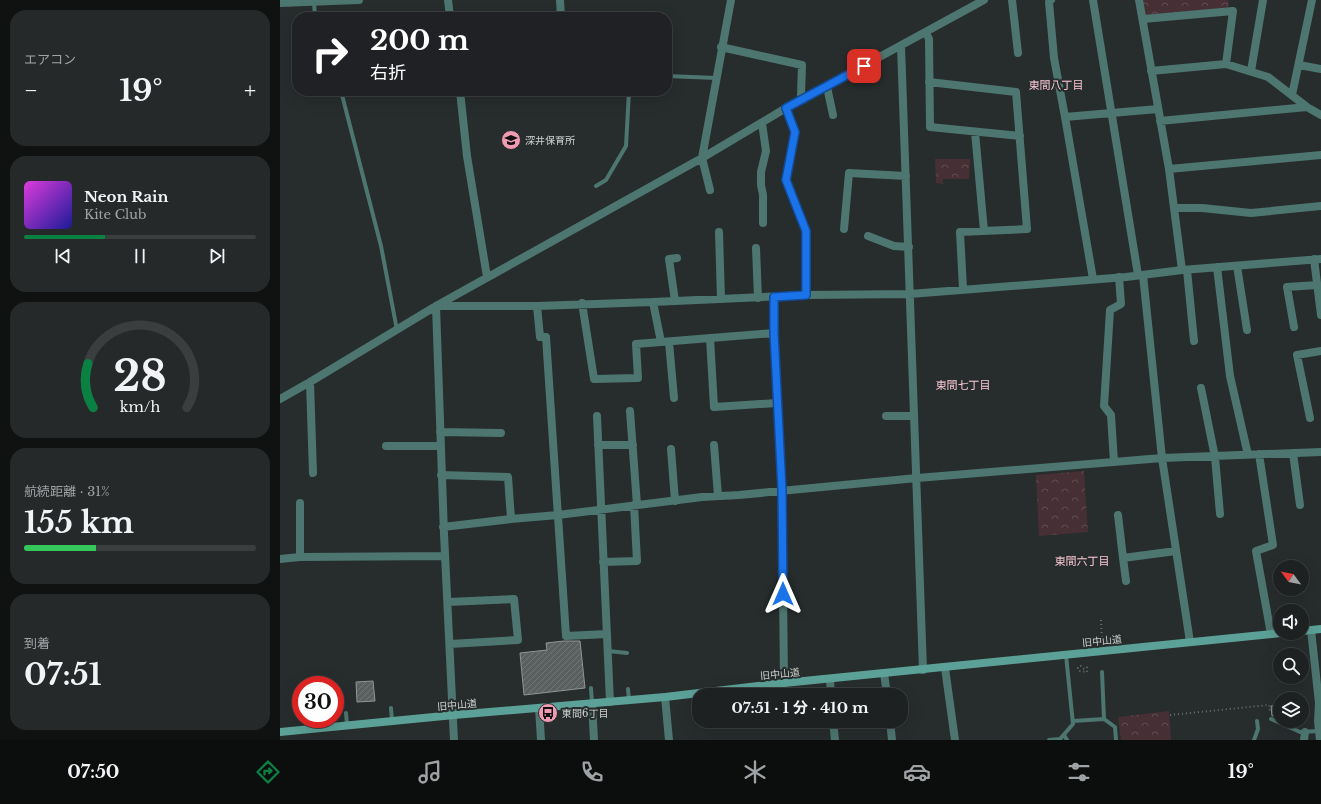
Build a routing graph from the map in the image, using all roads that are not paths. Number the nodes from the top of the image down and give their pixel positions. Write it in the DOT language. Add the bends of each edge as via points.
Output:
graph roads {
  1 [pos="359,0"];
  2 [pos="448,0"];
  3 [pos="560,0"];
  4 [pos="731,0"];
  5 [pos="984,0"];
  6 [pos="1012,0"];
  7 [pos="1051,0"];
  8 [pos="1093,0"];
  9 [pos="1139,0"];
  10 [pos="1263,0"];
  11 [pos="1312,0"];
  12 [pos="314,2"];
  13 [pos="280,4"];
  14 [pos="315,12"];
  15 [pos="449,12"];
  16 [pos="561,12"];
  17 [pos="1143,19"];
  18 [pos="926,33"];
  19 [pos="901,46"];
  20 [pos="721,47"];
  21 [pos="1018,53"];
  22 [pos="1226,64"];
  23 [pos="1299,65"];
  24 [pos="1321,69"];
  25 [pos="1151,71"];
  26 [pos="1251,72"];
  27 [pos="672,76"];
  28 [pos="716,78"];
  29 [pos="929,82"];
  30 [pos="827,87"];
  31 [pos="1292,95"];
  32 [pos="342,96"];
  33 [pos="461,96"];
  34 [pos="629,96"];
  35 [pos="803,100"];
  36 [pos="786,108"];
  37 [pos="1307,108"];
  38 [pos="1158,109"];
  39 [pos="1112,113"];
  40 [pos="1321,115"];
  41 [pos="832,116"];
  42 [pos="1066,117"];
  43 [pos="1160,121"];
  44 [pos="762,123"];
  45 [pos="975,132"];
  46 [pos="1020,136"];
  47 [pos="1321,155"];
  48 [pos="702,158"];
  49 [pos="1169,170"];
  50 [pos="906,176"];
  51 [pos="596,186"];
  52 [pos="710,190"];
  53 [pos="1321,206"];
  54 [pos="1174,208"];
  55 [pos="762,223"];
  56 [pos="844,229"];
  57 [pos="984,231"];
  58 [pos="719,232"];
  59 [pos="868,236"];
  60 [pos="909,247"];
  61 [pos="756,248"];
  62 [pos="678,258"];
  63 [pos="1318,259"];
  64 [pos="1237,266"];
  65 [pos="1217,267"];
  66 [pos="1185,270"];
  67 [pos="1140,275"];
  68 [pos="1119,277"];
  69 [pos="487,278"];
  70 [pos="1093,279"];
  71 [pos="1317,285"];
  72 [pos="963,290"];
  73 [pos="910,294"];
  74 [pos="806,295"];
  75 [pos="774,297"];
  76 [pos="758,298"];
  77 [pos="721,299"];
  78 [pos="675,301"];
  79 [pos="653,302"];
  80 [pos="582,303"];
  81 [pos="436,306"];
  82 [pos="537,306"];
  83 [pos="1321,315"];
  84 [pos="1294,327"];
  85 [pos="397,330"];
  86 [pos="1248,330"];
  87 [pos="774,333"];
  88 [pos="710,338"];
  89 [pos="1194,341"];
  90 [pos="665,342"];
  91 [pos="1321,351"];
  92 [pos="310,382"];
  93 [pos="1201,388"];
  94 [pos="674,398"];
  95 [pos="280,399"];
  96 [pos="777,403"];
  97 [pos="630,411"];
  98 [pos="597,416"];
  99 [pos="886,416"];
  100 [pos="914,416"];
  101 [pos="1310,418"];
  102 [pos="440,432"];
  103 [pos="501,433"];
  104 [pos="598,445"];
  105 [pos="714,445"];
  106 [pos="386,446"];
  107 [pos="440,446"];
  108 [pos="633,446"];
  109 [pos="671,449"];
  110 [pos="1321,452"];
  111 [pos="1293,453"];
  112 [pos="1259,454"];
  113 [pos="1248,455"];
  114 [pos="1215,456"];
  115 [pos="1162,458"];
  116 [pos="1114,462"];
  117 [pos="312,473"];
  118 [pos="441,475"];
  119 [pos="916,478"];
  120 [pos="782,490"];
  121 [pos="718,496"];
  122 [pos="675,501"];
  123 [pos="300,503"];
  124 [pos="635,505"];
  125 [pos="1300,505"];
  126 [pos="600,509"];
  127 [pos="1220,514"];
  128 [pos="558,515"];
  129 [pos="1118,515"];
  130 [pos="511,519"];
  131 [pos="443,527"];
  132 [pos="1176,551"];
  133 [pos="445,556"];
  134 [pos="300,557"];
  135 [pos="1123,558"];
  136 [pos="280,559"];
  137 [pos="603,562"];
  138 [pos="1126,582"];
  139 [pos="448,602"];
  140 [pos="1321,629"];
  141 [pos="1311,630"];
  142 [pos="606,634"];
  143 [pos="1271,634"];
  144 [pos="1190,642"];
  145 [pos="450,644"];
  146 [pos="607,651"];
  147 [pos="627,653"];
  148 [pos="1066,655"];
  149 [pos="945,668"];
  150 [pos="923,670"];
  151 [pos="1102,672"];
  152 [pos="884,673"];
  153 [pos="830,679"];
  154 [pos="784,683"];
  155 [pos="590,688"];
  156 [pos="831,688"];
  157 [pos="885,688"];
  158 [pos="628,690"];
  159 [pos="665,697"];
  160 [pos="629,700"];
  161 [pos="610,702"];
  162 [pos="592,703"];
  163 [pos="391,708"];
  164 [pos="540,708"];
  165 [pos="346,713"];
  166 [pos="454,715"];
  167 [pos="1320,718"];
  168 [pos="1104,719"];
  169 [pos="1271,719"];
  170 [pos="392,721"];
  171 [pos="1073,721"];
  172 [pos="1257,721"];
  173 [pos="347,725"];
  174 [pos="834,728"];
  175 [pos="891,728"];
  176 [pos="1319,731"];
  177 [pos="280,732"];
  178 [pos="1064,735"];
  179 [pos="1305,736"];
  180 [pos="454,740"];
  181 [pos="541,740"];
  182 [pos="594,740"];
  183 [pos="669,740"];
  184 [pos="830,740"];
  185 [pos="835,740"];
  186 [pos="892,740"];
  187 [pos="955,740"];
  188 [pos="1050,740"];
  189 [pos="1067,740"];
  190 [pos="1116,740"];
  191 [pos="1254,740"];
  192 [pos="1320,740"];
  1 -- 12 [label="street"];
  2 -- 15 [label="street"];
  3 -- 16 [label="street"];
  4 -- 20 [label="street"];
  5 -- 18 [label="street"];
  6 -- 21 [label="street"];
  7 -- 42 [label="street" via="1049,2 1054,58"];
  8 -- 39 [label="street"];
  9 -- 17 [label="street"];
  10 -- 26 [label="street"];
  11 -- 23 [label="street"];
  12 -- 13 [label="street"];
  12 -- 14 [label="lane"];
  17 -- 22 [label="street" via="1233,12"];
  17 -- 25 [label="street"];
  18 -- 19 [label="street"];
  18 -- 29 [label="street" via="929,39"];
  19 -- 30 [label="street"];
  19 -- 50 [label="street"];
  20 -- 28 [label="street"];
  20 -- 35 [label="street" via="802,65"];
  22 -- 25 [label="street"];
  22 -- 26 [label="street"];
  23 -- 24 [label="street"];
  23 -- 31 [label="street"];
  25 -- 38 [label="street"];
  26 -- 31 [label="street" via="1268,77"];
  27 -- 28 [label="lane"];
  28 -- 48 [label="street"];
  29 -- 45 [label="street" via="930,128"];
  29 -- 46 [label="street" via="1016,92"];
  30 -- 35 [label="street"];
  30 -- 41 [label="street"];
  31 -- 37 [label="street"];
  32 -- 85 [label="lane" via="381,246"];
  33 -- 69 [label="street" via="467,156"];
  34 -- 51 [label="lane" via="626,146 606,180"];
  35 -- 36 [label="street"];
  36 -- 44 [label="street"];
  36 -- 74 [label="street" via="795,132 786,180 806,231"];
  37 -- 40 [label="street"];
  37 -- 43 [label="street"];
  38 -- 39 [label="street"];
  38 -- 43 [label="street"];
  39 -- 42 [label="street"];
  39 -- 67 [label="street"];
  42 -- 70 [label="street"];
  43 -- 49 [label="street"];
  44 -- 48 [label="street"];
  44 -- 55 [label="street" via="766,151 761,172"];
  45 -- 46 [label="street"];
  45 -- 57 [label="street"];
  46 -- 57 [label="street" via="1027,229"];
  47 -- 49 [label="street"];
  48 -- 52 [label="street"];
  48 -- 69 [label="street"];
  49 -- 54 [label="street"];
  50 -- 56 [label="street" via="848,173"];
  50 -- 60 [label="street"];
  53 -- 54 [label="street" via="1251,213"];
  54 -- 66 [label="street"];
  57 -- 72 [label="street" via="960,232"];
  58 -- 77 [label="street"];
  59 -- 60 [label="street" via="894,246"];
  60 -- 73 [label="street"];
  61 -- 76 [label="street"];
  62 -- 78 [label="street" via="669,259"];
  63 -- 64 [label="street"];
  63 -- 71 [label="street"];
  64 -- 65 [label="street"];
  64 -- 86 [label="street"];
  65 -- 66 [label="street"];
  65 -- 113 [label="street" via="1230,376"];
  66 -- 67 [label="street"];
  66 -- 89 [label="street"];
  67 -- 68 [label="street"];
  67 -- 115 [label="street"];
  68 -- 70 [label="street"];
  68 -- 116 [label="street" via="1121,304 1110,310 1104,406 1111,415"];
  69 -- 81 [label="street"];
  70 -- 72 [label="street"];
  71 -- 83 [label="street"];
  71 -- 84 [label="street" via="1287,287"];
  72 -- 73 [label="street"];
  73 -- 74 [label="street"];
  73 -- 100 [label="street"];
  74 -- 75 [label="street"];
  75 -- 76 [label="street"];
  75 -- 87 [label="street"];
  76 -- 77 [label="street"];
  77 -- 78 [label="street"];
  78 -- 79 [label="street"];
  79 -- 80 [label="street"];
  79 -- 90 [label="street"];
  80 -- 82 [label="street"];
  80 -- 90 [label="street" via="594,379 638,378 636,344"];
  81 -- 82 [label="street"];
  81 -- 85 [label="street"];
  81 -- 102 [label="street"];
  82 -- 128 [label="street" via="540,337 546,337"];
  85 -- 92 [label="street"];
  87 -- 88 [label="street"];
  87 -- 96 [label="street"];
  88 -- 90 [label="street"];
  88 -- 96 [label="street" via="714,407"];
  90 -- 94 [label="street"];
  91 -- 101 [label="street" via="1297,355"];
  92 -- 95 [label="street"];
  92 -- 117 [label="street"];
  93 -- 114 [label="street"];
  96 -- 120 [label="street"];
  97 -- 108 [label="street"];
  98 -- 104 [label="street"];
  99 -- 100 [label="street"];
  100 -- 119 [label="street"];
  102 -- 103 [label="street"];
  102 -- 107 [label="street"];
  104 -- 108 [label="street"];
  104 -- 126 [label="street"];
  105 -- 121 [label="street"];
  106 -- 107 [label="street"];
  107 -- 118 [label="street"];
  108 -- 124 [label="street"];
  109 -- 122 [label="street"];
  110 -- 111 [label="street"];
  111 -- 112 [label="street"];
  111 -- 125 [label="street"];
  112 -- 113 [label="street"];
  112 -- 143 [label="street" via="1274,545 1256,551"];
  113 -- 114 [label="street"];
  114 -- 115 [label="street"];
  114 -- 127 [label="street"];
  115 -- 116 [label="street"];
  115 -- 132 [label="street"];
  116 -- 119 [label="street"];
  118 -- 130 [label="street" via="508,477"];
  118 -- 131 [label="street"];
  119 -- 120 [label="street"];
  119 -- 150 [label="street"];
  120 -- 121 [label="street"];
  120 -- 154 [label="street"];
  121 -- 122 [label="street"];
  122 -- 124 [label="street"];
  123 -- 134 [label="street"];
  124 -- 126 [label="street"];
  124 -- 137 [label="street" via="637,561"];
  126 -- 128 [label="street"];
  126 -- 137 [label="street"];
  128 -- 130 [label="street"];
  128 -- 142 [label="street" via="566,636"];
  129 -- 135 [label="street"];
  130 -- 131 [label="street"];
  131 -- 133 [label="street"];
  132 -- 135 [label="street"];
  132 -- 144 [label="street"];
  133 -- 134 [label="street"];
  133 -- 139 [label="street"];
  134 -- 136 [label="street"];
  135 -- 138 [label="street"];
  137 -- 142 [label="street"];
  139 -- 145 [label="street"];
  139 -- 145 [label="street" via="514,599 518,640"];
  140 -- 141 [label="main road"];
  141 -- 167 [label="street"];
  142 -- 146 [label="street"];
  143 -- 144 [label="main road, 旧中山道"];
  144 -- 148 [label="main road, 旧中山道"];
  145 -- 166 [label="street"];
  146 -- 147 [label="lane"];
  146 -- 161 [label="street"];
  148 -- 149 [label="main road, 旧中山道"];
  148 -- 171 [label="lane"];
  149 -- 150 [label="main road, 旧中山道"];
  149 -- 187 [label="street"];
  150 -- 152 [label="main road, 旧中山道"];
  151 -- 168 [label="lane"];
  152 -- 153 [label="main road, 旧中山道"];
  152 -- 157 [label="street"];
  153 -- 154 [label="main road, 旧中山道"];
  153 -- 156 [label="street"];
  154 -- 159 [label="main road, 旧中山道"];
  155 -- 162 [label="lane"];
  158 -- 160 [label="lane"];
  159 -- 160 [label="main road, 旧中山道"];
  159 -- 183 [label="street"];
  160 -- 161 [label="main road, 旧中山道"];
  161 -- 162 [label="main road, 旧中山道"];
  162 -- 164 [label="main road, 旧中山道"];
  162 -- 182 [label="street"];
  163 -- 170 [label="lane"];
  164 -- 166 [label="main road, 旧中山道"];
  164 -- 181 [label="street"];
  165 -- 173 [label="lane"];
  166 -- 170 [label="main road, 旧中山道"];
  166 -- 180 [label="street"];
  167 -- 176 [label="street"];
  168 -- 171 [label="lane"];
  168 -- 190 [label="lane" via="1115,727"];
  169 -- 179 [label="lane"];
  170 -- 173 [label="main road, 旧中山道"];
  171 -- 178 [label="lane"];
  172 -- 191 [label="lane" via="1258,729"];
  173 -- 177 [label="main road, 旧中山道"];
  174 -- 185 [label="street"];
  175 -- 186 [label="street"];
  176 -- 179 [label="lane"];
  176 -- 192 [label="street"];
  178 -- 188 [label="lane" via="1060,739"];
  178 -- 189 [label="lane"];
  184 -- 185 [label="street"];
}
